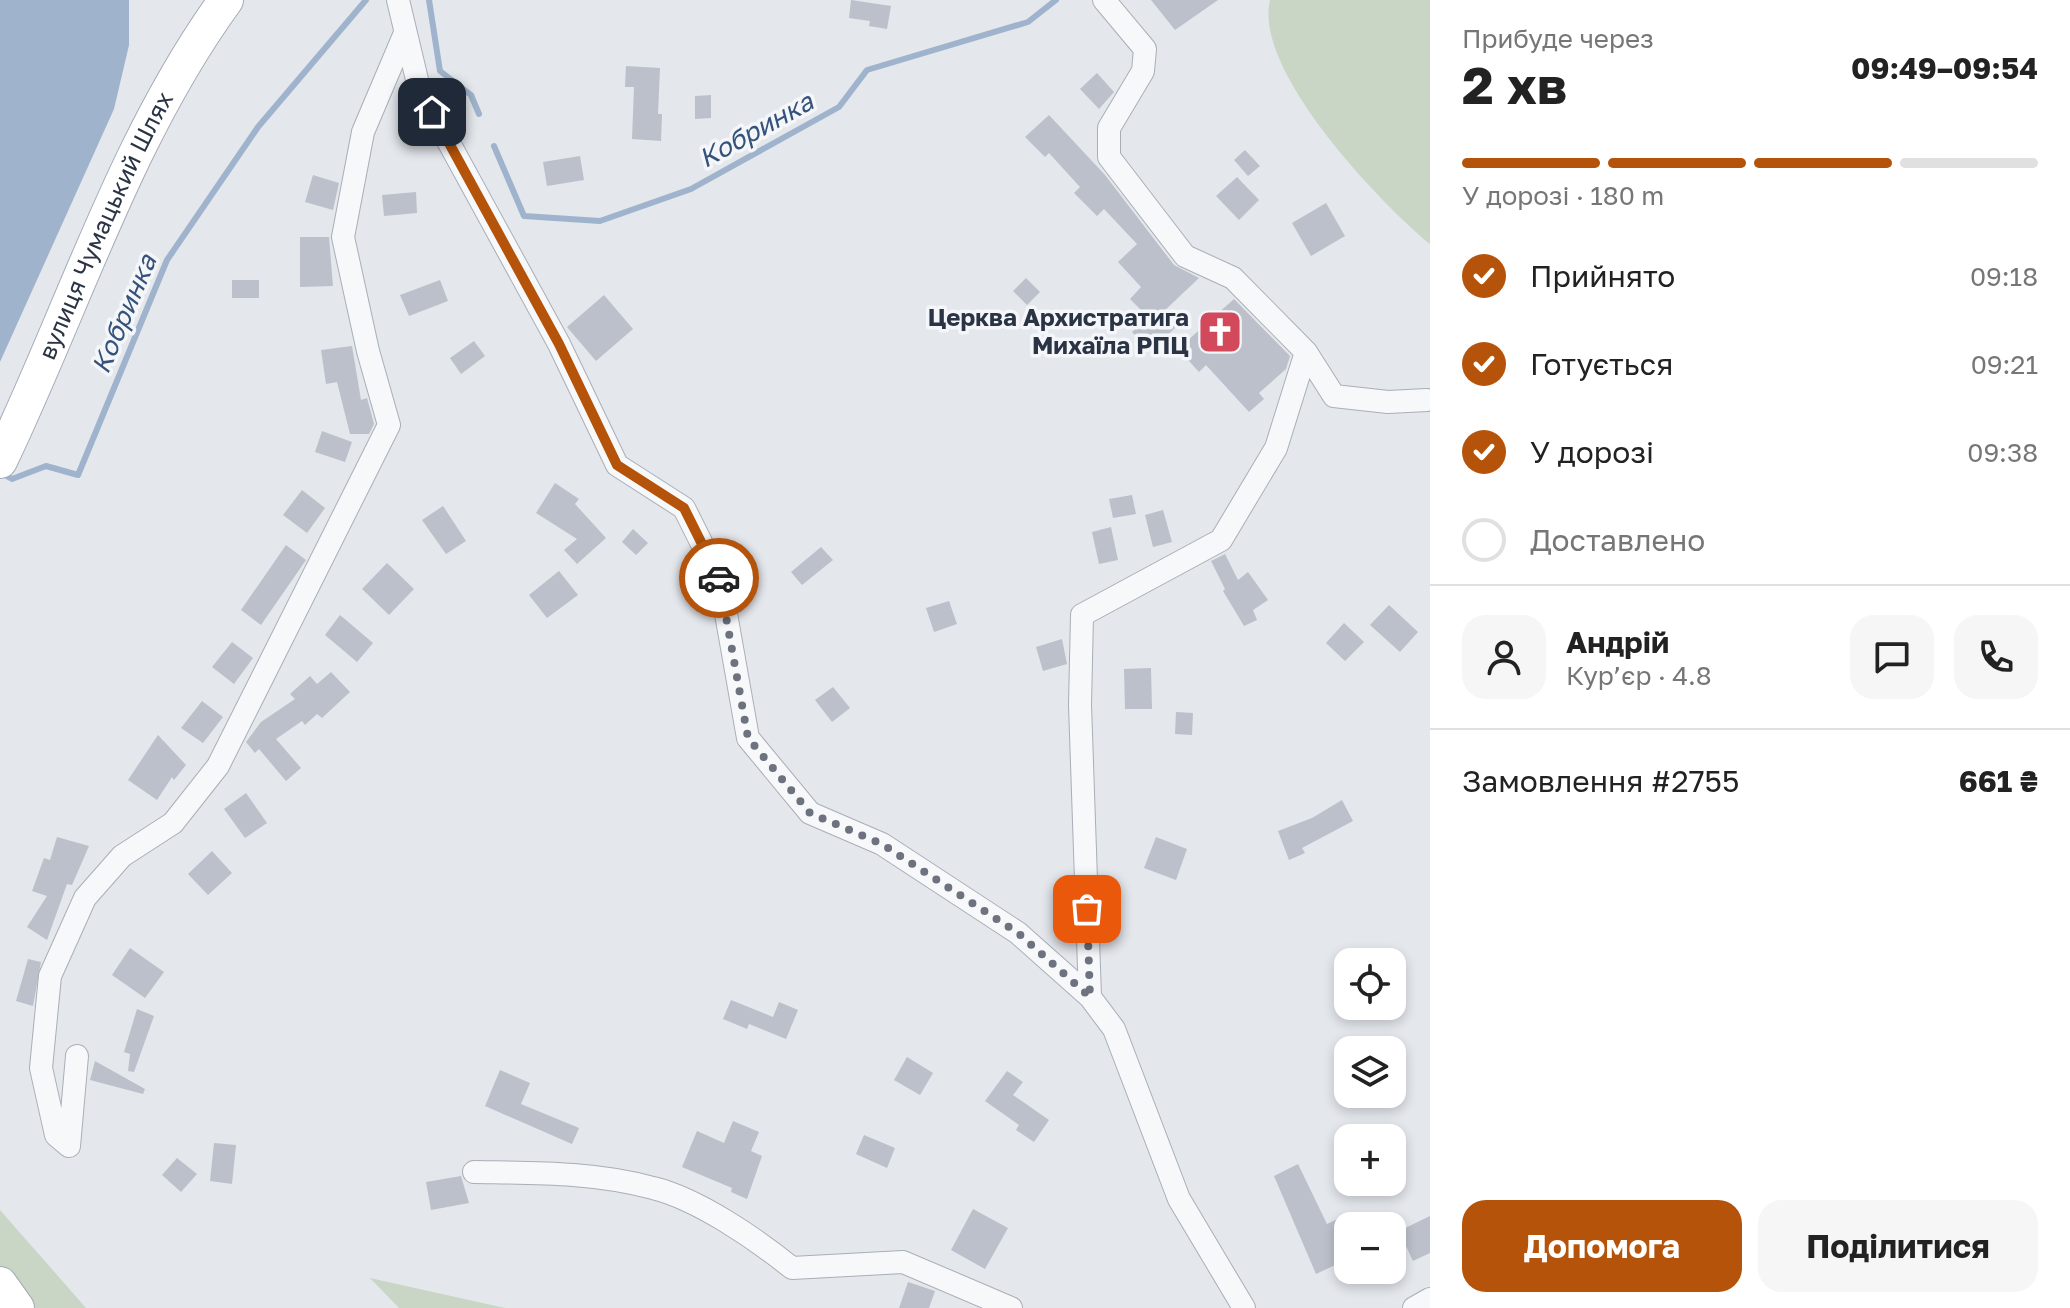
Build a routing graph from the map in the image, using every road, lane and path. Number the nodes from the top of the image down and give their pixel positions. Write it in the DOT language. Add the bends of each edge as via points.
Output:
graph roads {
  1 [pos="226,0"];
  2 [pos="398,0"];
  3 [pos="1104,0"];
  4 [pos="405,33"];
  5 [pos="1306,352"];
  6 [pos="1427,400"];
  7 [pos="2,458"];
  8 [pos="1090,997"];
  9 [pos="77,1056"];
  10 [pos="474,1172"];
  11 [pos="0,1284"];
  12 [pos="1430,1299"];
  13 [pos="17,1308"];
  14 [pos="1011,1308"];
  15 [pos="1244,1308"];
  16 [pos="1414,1308"];
  1 -- 7 [label="main road, вулиця Чумацький Шлях" via="190,49 132,162"];
  2 -- 4 [label="street"];
  3 -- 5 [label="street" via="1145,49 1143,71 1109,128 1109,157 1185,256 1233,278"];
  4 -- 8 [label="street" via="419,88 559,344 617,465 684,508 720,580 748,738 810,813 882,844 1018,933"];
  4 -- 9 [label="street" via="363,132 343,237 389,425 218,766 173,823 122,856 85,898 73,924 50,976 41,1068 56,1135 69,1146"];
  5 -- 6 [label="street" via="1334,396"];
  5 -- 8 [label="street" via="1276,448 1221,540 1082,615"];
  8 -- 15 [label="street" via="1114,1029 1179,1199"];
  10 -- 14 [label="street" via="575,1174 656,1188 747,1232 792,1268 903,1262"];
  11 -- 13 [label="main road"];
  12 -- 16 [label="street"];
}
